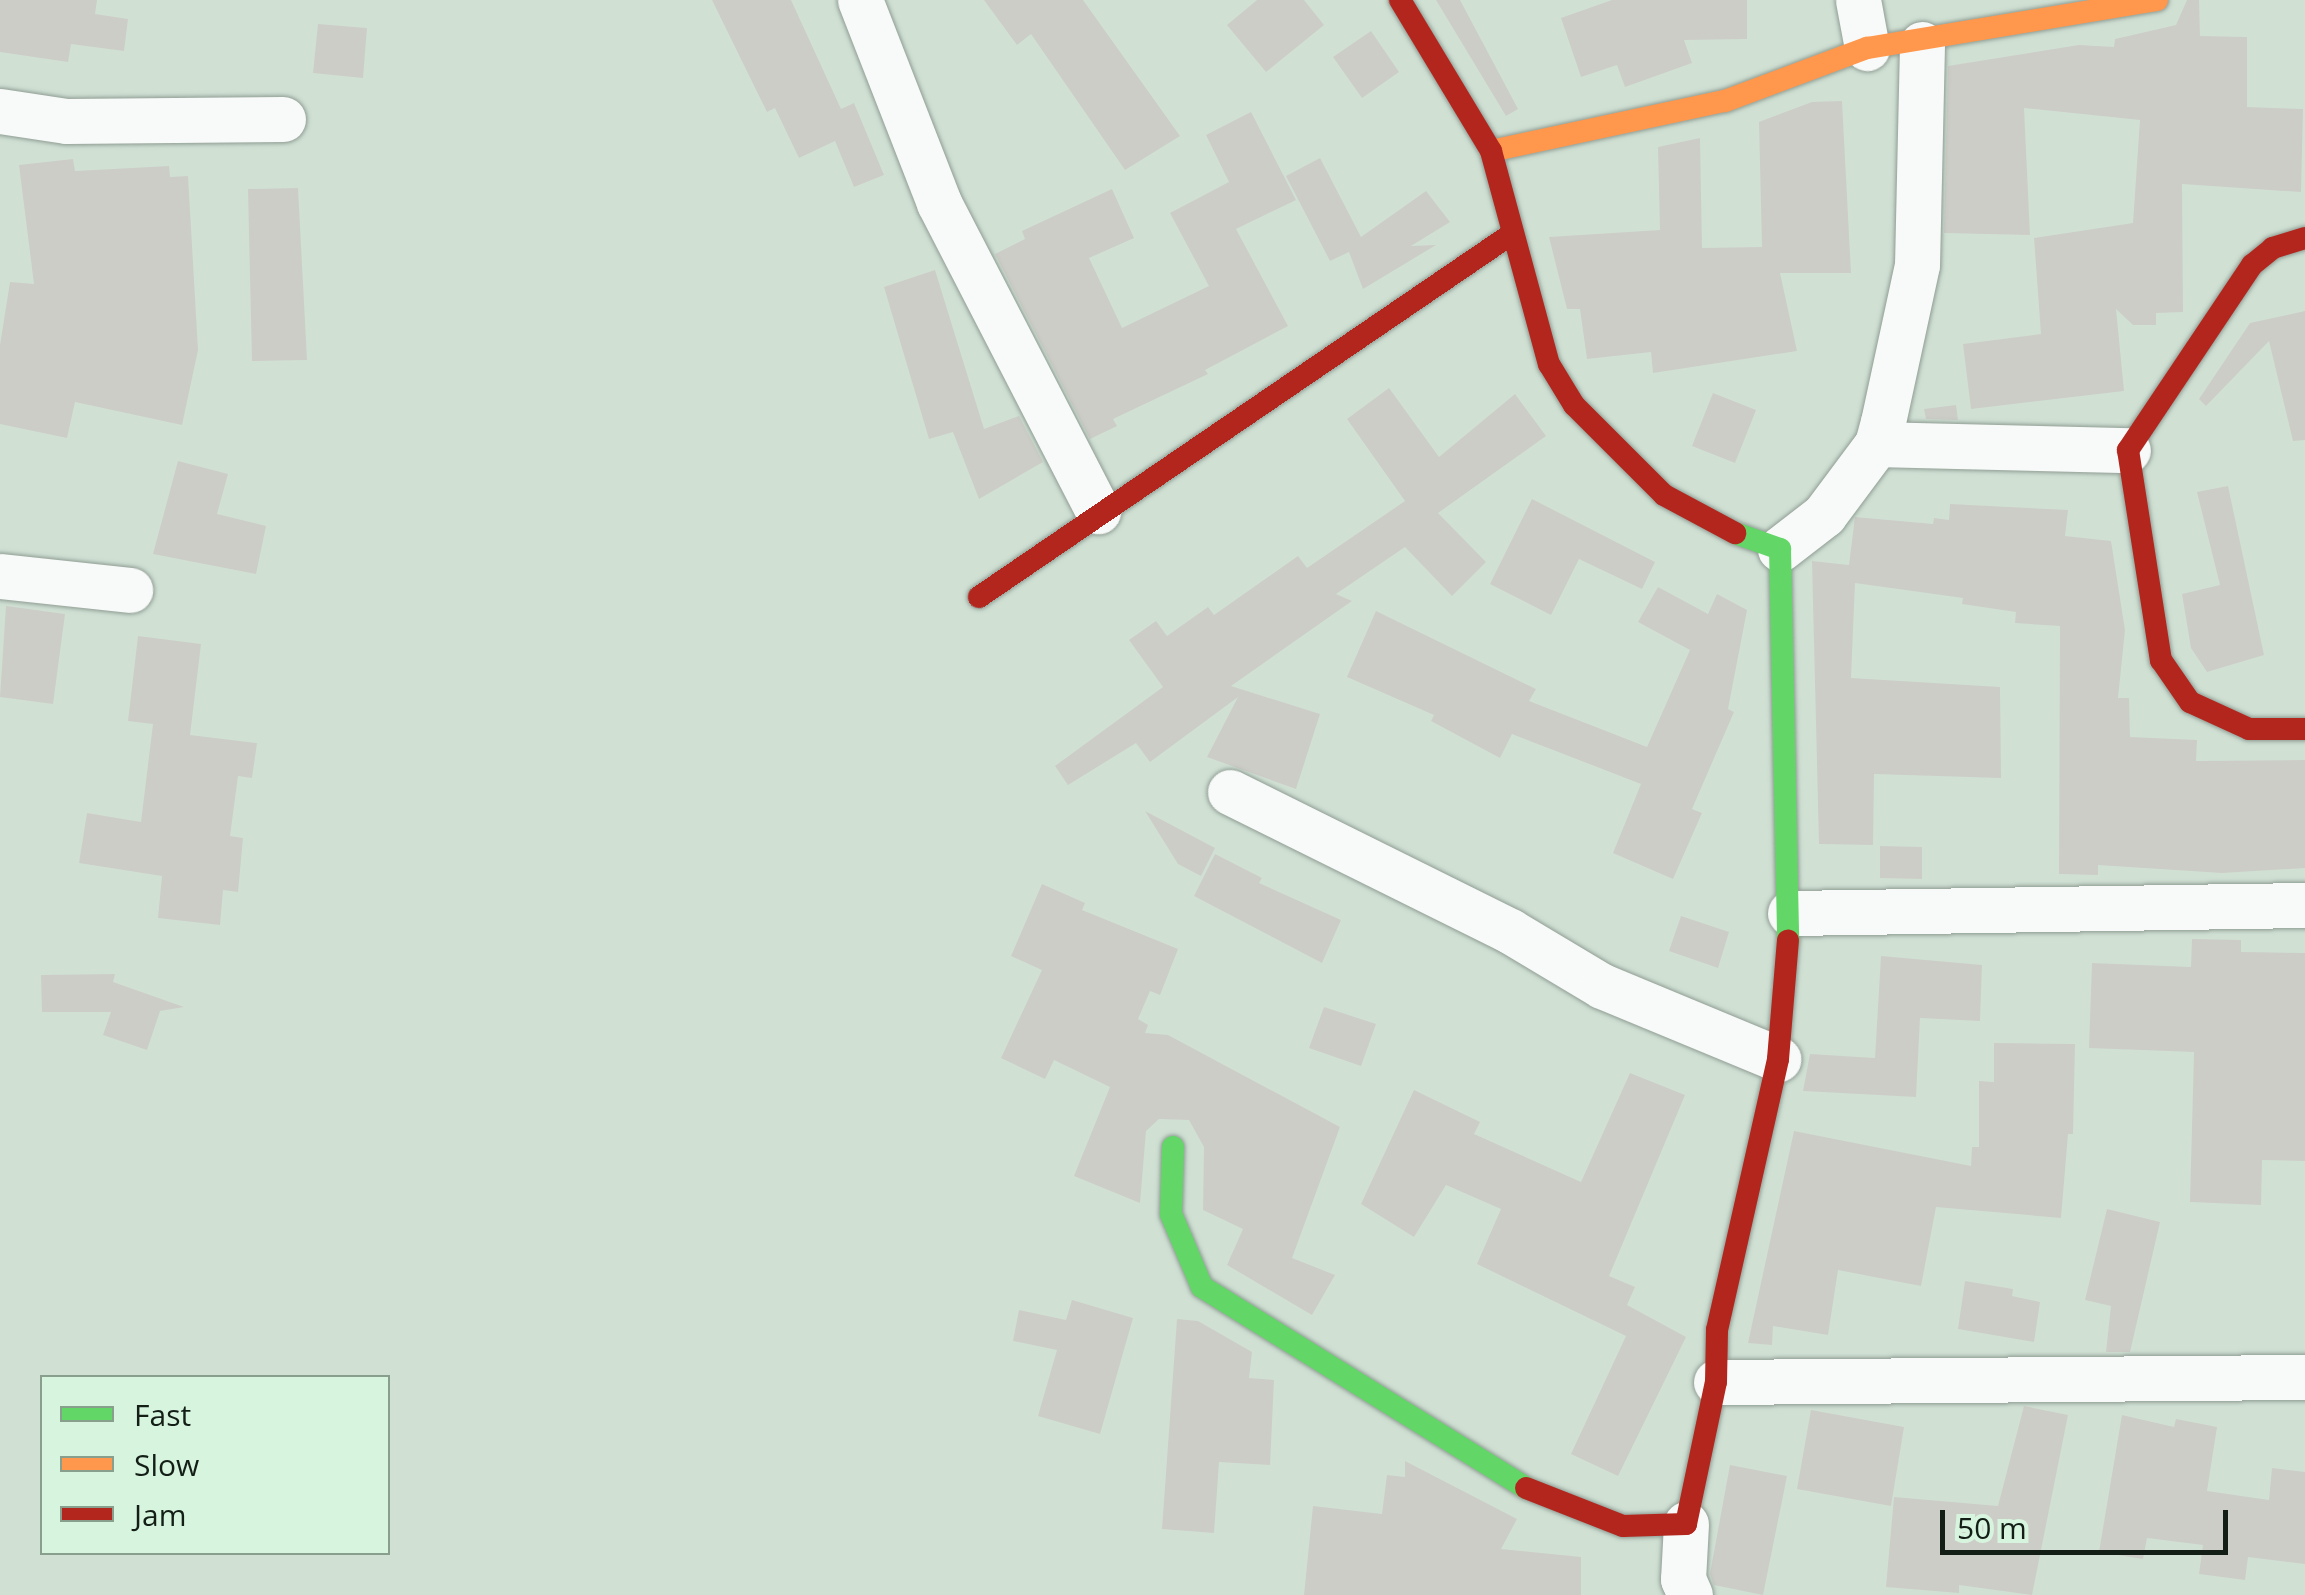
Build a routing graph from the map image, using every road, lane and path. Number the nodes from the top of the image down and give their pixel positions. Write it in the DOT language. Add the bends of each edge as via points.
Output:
graph roads {
  1 [pos="860,0"];
  2 [pos="1400,0"];
  3 [pos="1858,0"];
  4 [pos="2157,0"];
  5 [pos="1922,44"];
  6 [pos="1867,48"];
  7 [pos="0,111"];
  8 [pos="283,119"];
  9 [pos="1491,151"];
  10 [pos="1510,235"];
  11 [pos="2305,238"];
  12 [pos="1877,444"];
  13 [pos="2128,450"];
  14 [pos="1098,511"];
  15 [pos="1780,550"];
  16 [pos="0,576"];
  17 [pos="130,590"];
  18 [pos="980,597"];
  19 [pos="2305,729"];
  20 [pos="1230,792"];
  21 [pos="2305,904"];
  22 [pos="1790,914"];
  23 [pos="1778,1060"];
  24 [pos="1174,1148"];
  25 [pos="2305,1377"];
  26 [pos="1716,1382"];
  27 [pos="1686,1524"];
  28 [pos="1690,1595"];
  1 -- 14 [label="street" via="939,202"];
  2 -- 9 [label="street"];
  3 -- 6 [label="street"];
  4 -- 5 [label="street"];
  5 -- 6 [label="street"];
  5 -- 12 [label="street" via="1917,265"];
  6 -- 9 [label="street" via="1725,101"];
  7 -- 8 [label="street" via="66,121"];
  9 -- 10 [label="street"];
  10 -- 14 [label="street"];
  10 -- 15 [label="street" via="1549,364 1574,405 1664,495 1718,527"];
  11 -- 13 [label="street" via="2273,248 2252,266"];
  12 -- 13 [label="street"];
  12 -- 15 [label="street" via="1824,516"];
  13 -- 19 [label="street" via="2162,660 2190,702 2249,730"];
  14 -- 18 [label="street"];
  15 -- 22 [label="street"];
  16 -- 17 [label="street"];
  20 -- 23 [label="street" via="1510,932 1602,986"];
  21 -- 22 [label="street"];
  22 -- 23 [label="street"];
  23 -- 26 [label="street" via="1718,1330"];
  24 -- 27 [label="street" via="1171,1214 1202,1288 1309,1350 1487,1469 1554,1502 1623,1526"];
  25 -- 26 [label="street"];
  26 -- 27 [label="street"];
  27 -- 28 [label="street" via="1684,1579"];
}
